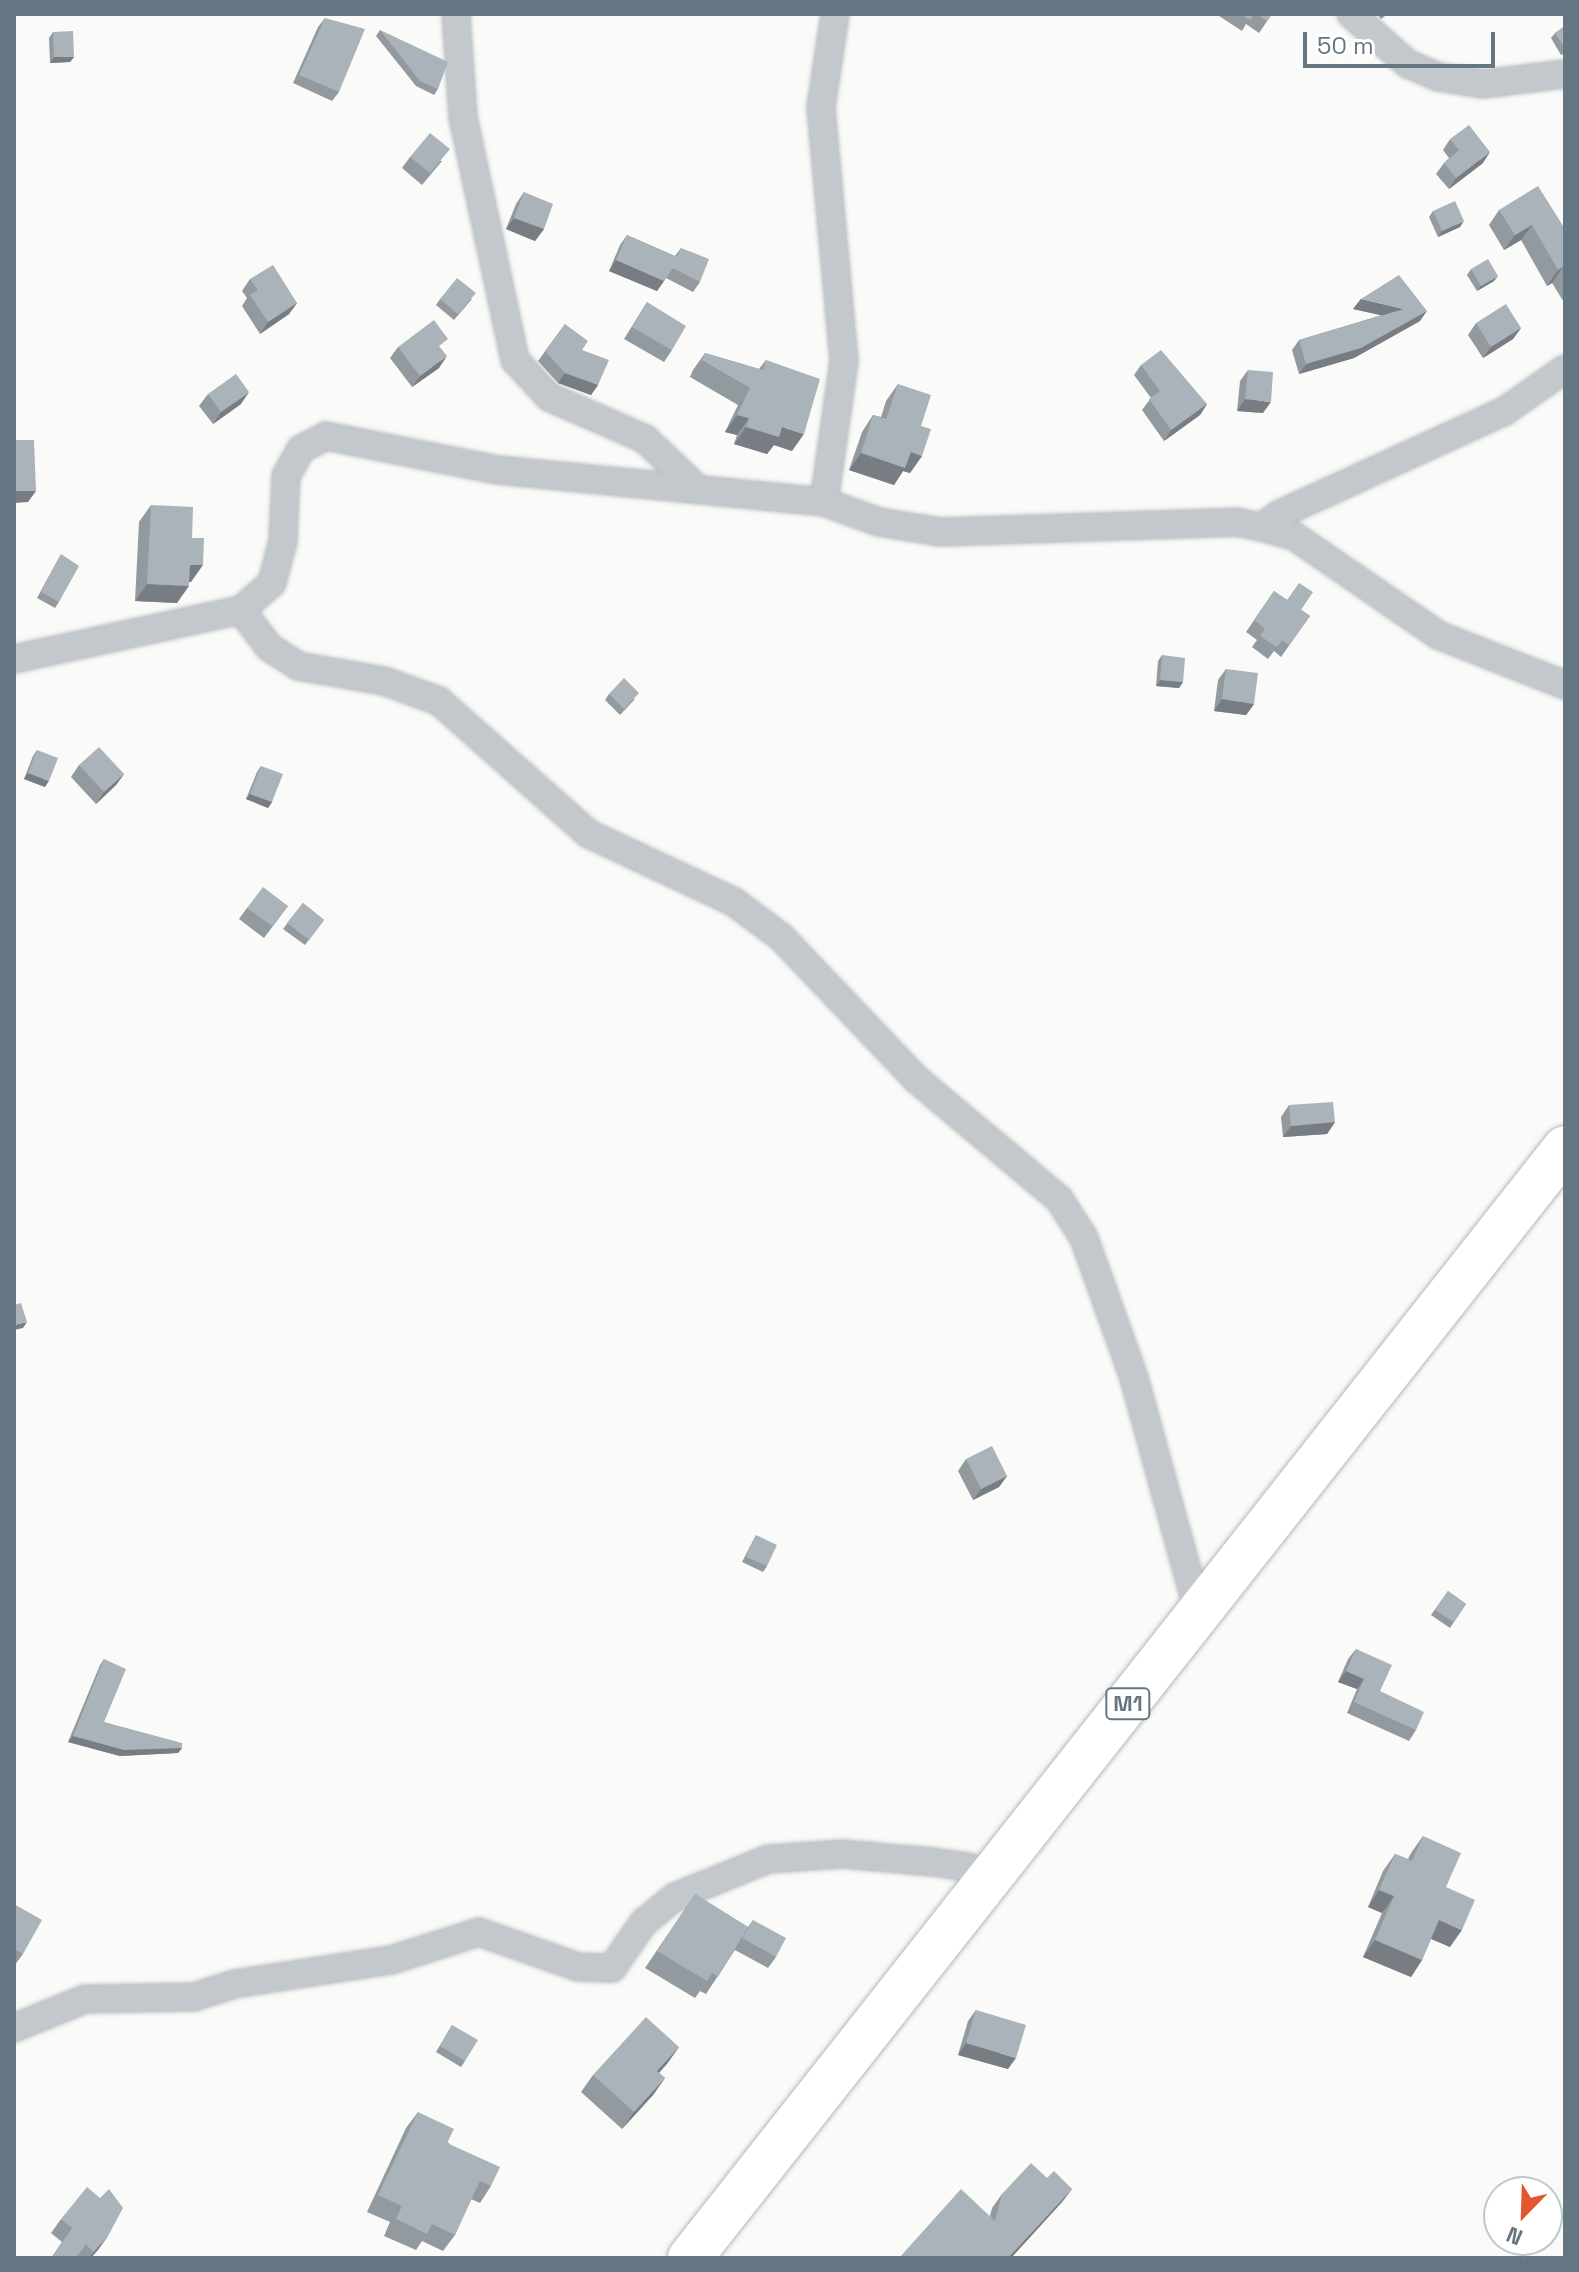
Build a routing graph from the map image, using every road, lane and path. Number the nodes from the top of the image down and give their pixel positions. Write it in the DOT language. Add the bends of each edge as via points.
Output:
graph roads {
  1 [pos="456,14"];
  2 [pos="835,14"];
  3 [pos="1351,14"];
  4 [pos="1565,74"];
  5 [pos="1565,369"];
  6 [pos="699,490"];
  7 [pos="824,502"];
  8 [pos="1262,527"];
  9 [pos="241,610"];
  10 [pos="14,659"];
  11 [pos="1565,685"];
  12 [pos="1565,1148"];
  13 [pos="1199,1614"];
  14 [pos="987,1883"];
  15 [pos="14,2028"];
  16 [pos="690,2258"];
  1 -- 6 [label="street" via="463,117 515,360 549,397 645,439"];
  2 -- 7 [label="street" via="821,107 844,361"];
  3 -- 4 [label="street" via="1408,64 1438,77 1483,84"];
  5 -- 8 [label="street" via="1505,411"];
  6 -- 7 [label="street"];
  6 -- 9 [label="street" via="498,470 326,436 301,449 286,476 283,541 272,583"];
  7 -- 8 [label="street" via="879,522 941,532 1236,522"];
  8 -- 11 [label="street" via="1294,536 1438,635"];
  9 -- 10 [label="street"];
  9 -- 13 [label="street" via="269,647 298,666 384,681 439,701 589,834 734,902 781,937 916,1079 1059,1199 1084,1238 1134,1378"];
  12 -- 13 [label="highway, M1"];
  13 -- 14 [label="highway, M1"];
  14 -- 15 [label="street" via="969,1867 933,1862 842,1854 768,1859 675,1897 644,1922 612,1968 578,1967 479,1932 391,1960 234,1984 194,1997 85,1999"];
  14 -- 16 [label="highway, M1"];
}
